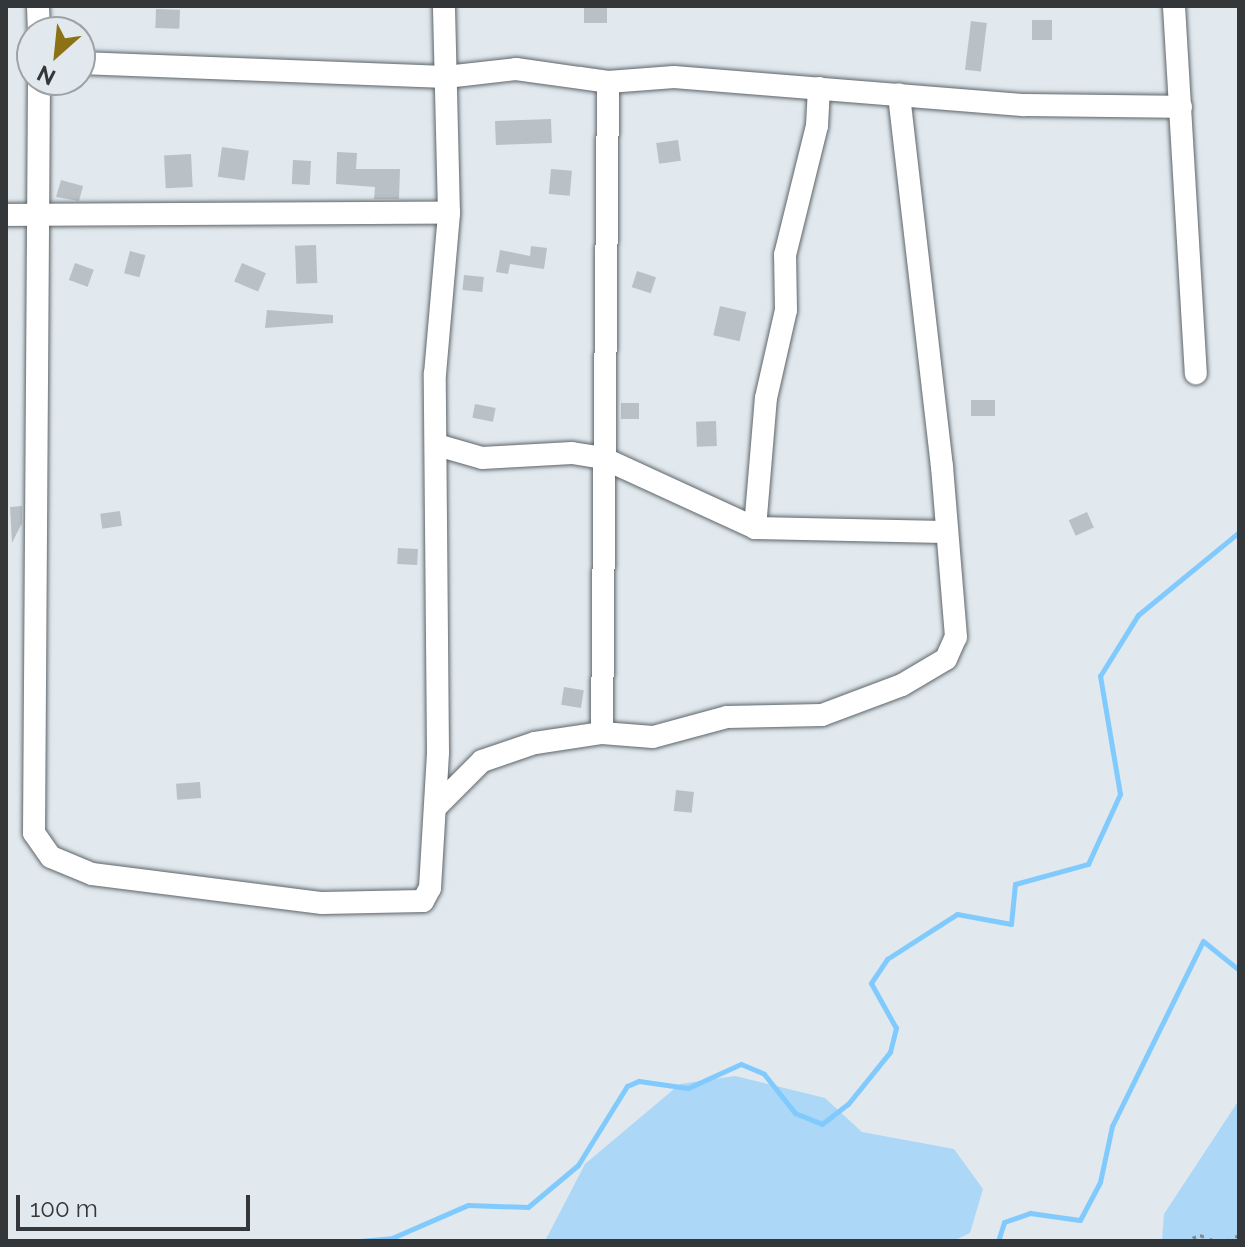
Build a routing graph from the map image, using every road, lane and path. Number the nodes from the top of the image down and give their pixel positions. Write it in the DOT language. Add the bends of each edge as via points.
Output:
graph roads {
  1 [pos="444,6"];
  2 [pos="1174,6"];
  3 [pos="96,64"];
  4 [pos="446,77"];
  5 [pos="608,82"];
  6 [pos="819,88"];
  7 [pos="899,94"];
  8 [pos="39,96"];
  9 [pos="1181,107"];
  10 [pos="449,213"];
  11 [pos="6,215"];
  12 [pos="42,215"];
  13 [pos="1196,373"];
  14 [pos="437,445"];
  15 [pos="603,458"];
  16 [pos="755,528"];
  17 [pos="945,532"];
  18 [pos="602,733"];
  19 [pos="435,808"];
  20 [pos="1239,1235"];
  21 [pos="1183,1241"];
  22 [pos="1215,1241"];
  23 [pos="1226,1241"];
  1 -- 4 [label="street"];
  2 -- 9 [label="street"];
  3 -- 4 [label="street"];
  4 -- 5 [label="street" via="516,69"];
  4 -- 10 [label="street"];
  5 -- 6 [label="street" via="674,77"];
  5 -- 15 [label="street"];
  6 -- 7 [label="street"];
  6 -- 16 [label="street" via="817,126 785,255 786,310 766,398"];
  7 -- 9 [label="street"];
  7 -- 17 [label="street"];
  8 -- 12 [label="street"];
  9 -- 13 [label="street"];
  10 -- 12 [label="street"];
  10 -- 14 [label="street" via="435,374"];
  11 -- 12 [label="street"];
  12 -- 19 [label="street" via="33,375 34,833 51,857 92,874 390,905 423,901 430,888"];
  14 -- 15 [label="street" via="482,458 572,453"];
  14 -- 19 [label="street"];
  15 -- 16 [label="street"];
  15 -- 18 [label="street"];
  16 -- 17 [label="street"];
  17 -- 18 [label="street" via="956,637 946,659 926,673 822,715 727,717 653,737"];
  18 -- 19 [label="street" via="535,743 482,761"];
  20 -- 23 [label="path"];
  21 -- 22 [label="path" via="1200,1235"];
}
